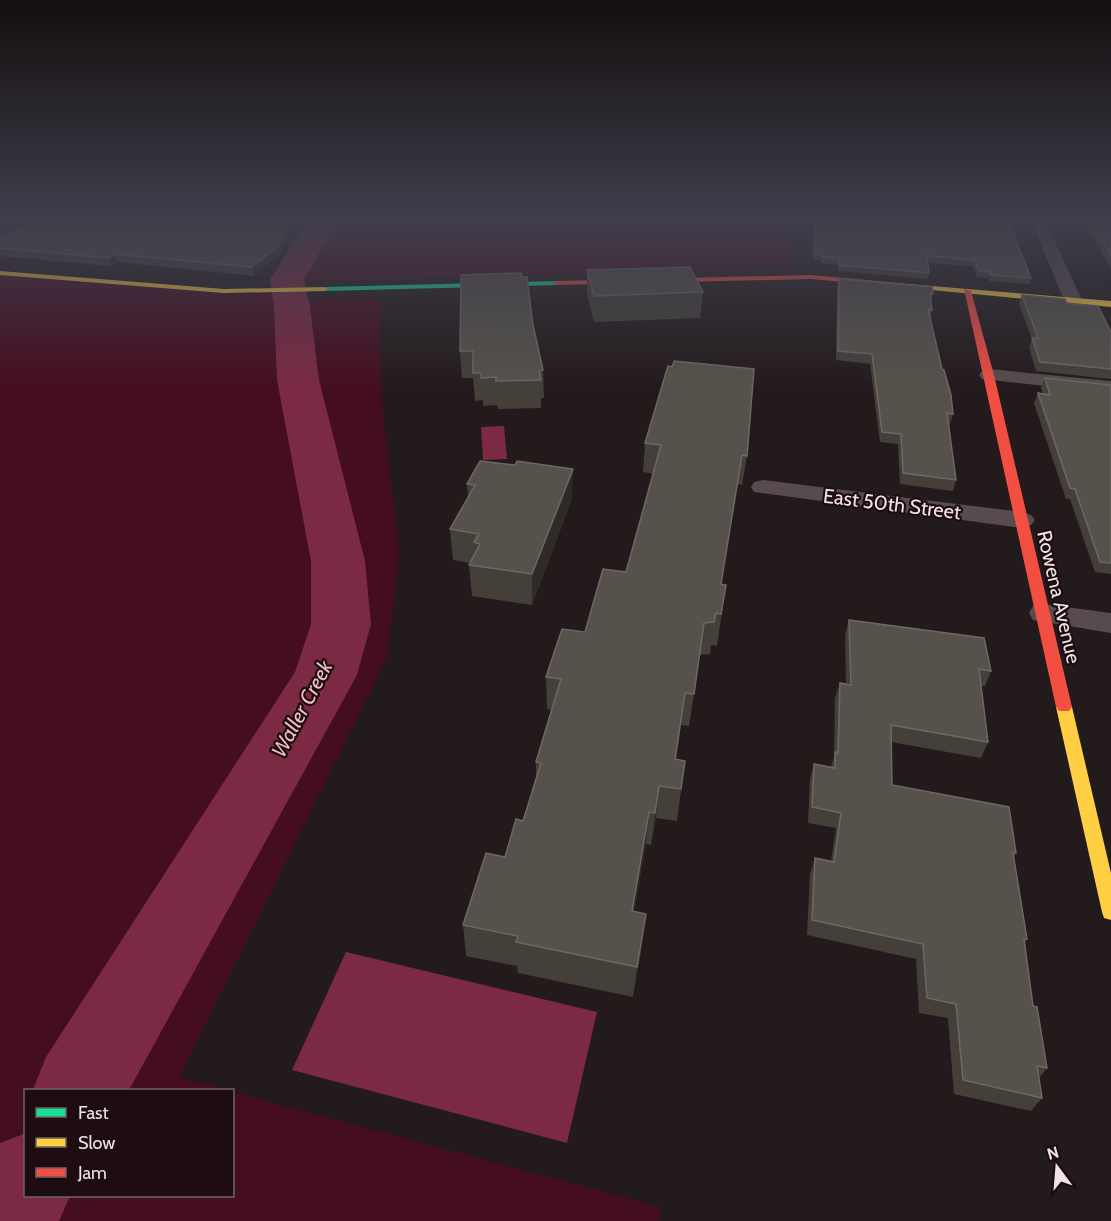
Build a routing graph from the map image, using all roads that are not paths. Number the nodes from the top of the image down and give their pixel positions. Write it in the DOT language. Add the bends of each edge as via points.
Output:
graph roads {
  1 [pos="49,277"];
  2 [pos="753,277"];
  3 [pos="801,277"];
  4 [pos="1062,277"];
  5 [pos="967,291"];
  6 [pos="1072,300"];
  7 [pos="1111,304"];
  8 [pos="989,375"];
  9 [pos="1111,387"];
  10 [pos="763,487"];
  11 [pos="1022,520"];
  12 [pos="1043,613"];
  13 [pos="1111,623"];
  14 [pos="1111,912"];
  1 -- 2 [label="main road" via="263,291"];
  3 -- 5 [label="main road"];
  4 -- 6 [label="street"];
  5 -- 6 [label="main road"];
  5 -- 8 [label="main road, Rowena Avenue"];
  6 -- 7 [label="main road"];
  8 -- 9 [label="street"];
  8 -- 11 [label="main road, Rowena Avenue"];
  10 -- 11 [label="street, East 50th Street"];
  11 -- 12 [label="main road, Rowena Avenue"];
  12 -- 13 [label="street"];
  12 -- 14 [label="main road, Rowena Avenue"];
}
